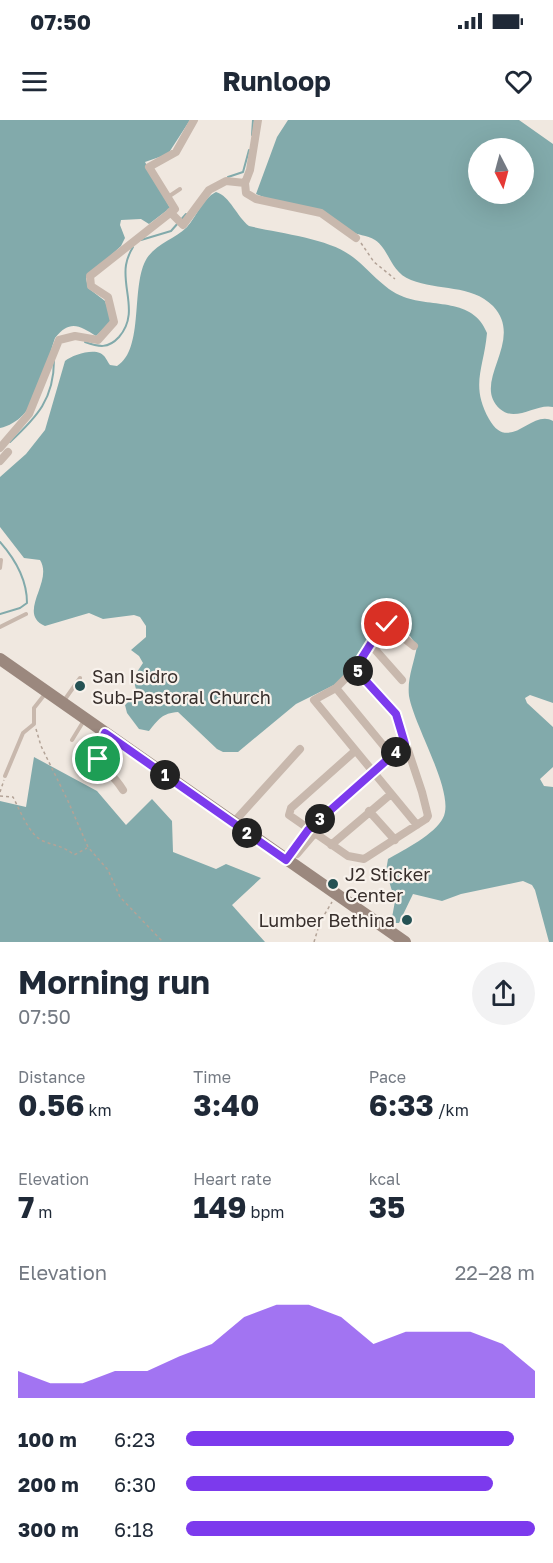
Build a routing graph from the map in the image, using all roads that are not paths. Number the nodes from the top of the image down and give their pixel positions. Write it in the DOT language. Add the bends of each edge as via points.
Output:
graph roads {
  1 [pos="194,120"];
  2 [pos="258,120"];
  3 [pos="245,183"];
  4 [pos="180,189"];
  5 [pos="167,197"];
  6 [pos="170,213"];
  7 [pos="356,238"];
  8 [pos="4,450"];
  9 [pos="0,461"];
  10 [pos="1,560"];
  11 [pos="0,568"];
  12 [pos="26,614"];
  13 [pos="0,627"];
  14 [pos="371,645"];
  15 [pos="414,646"];
  16 [pos="0,658"];
  17 [pos="355,669"];
  18 [pos="80,678"];
  19 [pos="402,680"];
  20 [pos="336,688"];
  21 [pos="47,692"];
  22 [pos="63,703"];
  23 [pos="85,718"];
  24 [pos="105,733"];
  25 [pos="72,740"];
  26 [pos="405,744"];
  27 [pos="300,749"];
  28 [pos="355,751"];
  29 [pos="392,756"];
  30 [pos="373,772"];
  31 [pos="5,776"];
  32 [pos="123,790"];
  33 [pos="391,794"];
  34 [pos="369,811"];
  35 [pos="233,823"];
  36 [pos="417,825"];
  37 [pos="311,832"];
  38 [pos="395,840"];
  39 [pos="331,845"];
  40 [pos="289,861"];
  41 [pos="405,942"];
  1 -- 5 [label="street" via="176,152 150,167"];
  2 -- 3 [label="street"];
  3 -- 6 [label="street" via="226,181 209,190 180,223"];
  3 -- 7 [label="street" via="246,193 256,199 321,213"];
  4 -- 5 [label="lane"];
  5 -- 6 [label="street" via="175,209"];
  6 -- 8 [label="street" via="90,276 91,286 108,297 114,322 98,340 75,336 59,340 29,414"];
  8 -- 9 [label="street"];
  10 -- 11 [label="lane"];
  12 -- 13 [label="lane"];
  14 -- 15 [label="street" via="384,623"];
  14 -- 17 [label="street"];
  14 -- 19 [label="street"];
  16 -- 21 [label="main road"];
  17 -- 20 [label="street"];
  17 -- 26 [label="street" via="396,714"];
  18 -- 22 [label="lane"];
  20 -- 28 [label="street" via="314,700"];
  20 -- 29 [label="street"];
  21 -- 22 [label="main road"];
  21 -- 31 [label="lane" via="34,708 34,724 23,733"];
  22 -- 23 [label="main road"];
  23 -- 24 [label="main road"];
  23 -- 25 [label="lane"];
  24 -- 32 [label="street" via="97,750 98,759"];
  24 -- 35 [label="main road"];
  26 -- 29 [label="street"];
  26 -- 36 [label="street" via="428,816"];
  27 -- 35 [label="street"];
  28 -- 30 [label="street"];
  28 -- 37 [label="street" via="291,808 291,818"];
  29 -- 30 [label="street"];
  30 -- 33 [label="street"];
  30 -- 37 [label="street"];
  33 -- 34 [label="street"];
  33 -- 36 [label="street"];
  34 -- 38 [label="street"];
  34 -- 39 [label="street"];
  35 -- 40 [label="main road"];
  36 -- 38 [label="street"];
  37 -- 39 [label="street"];
  37 -- 40 [label="street"];
  38 -- 39 [label="street" via="364,859 348,856"];
  40 -- 41 [label="main road"];
}
